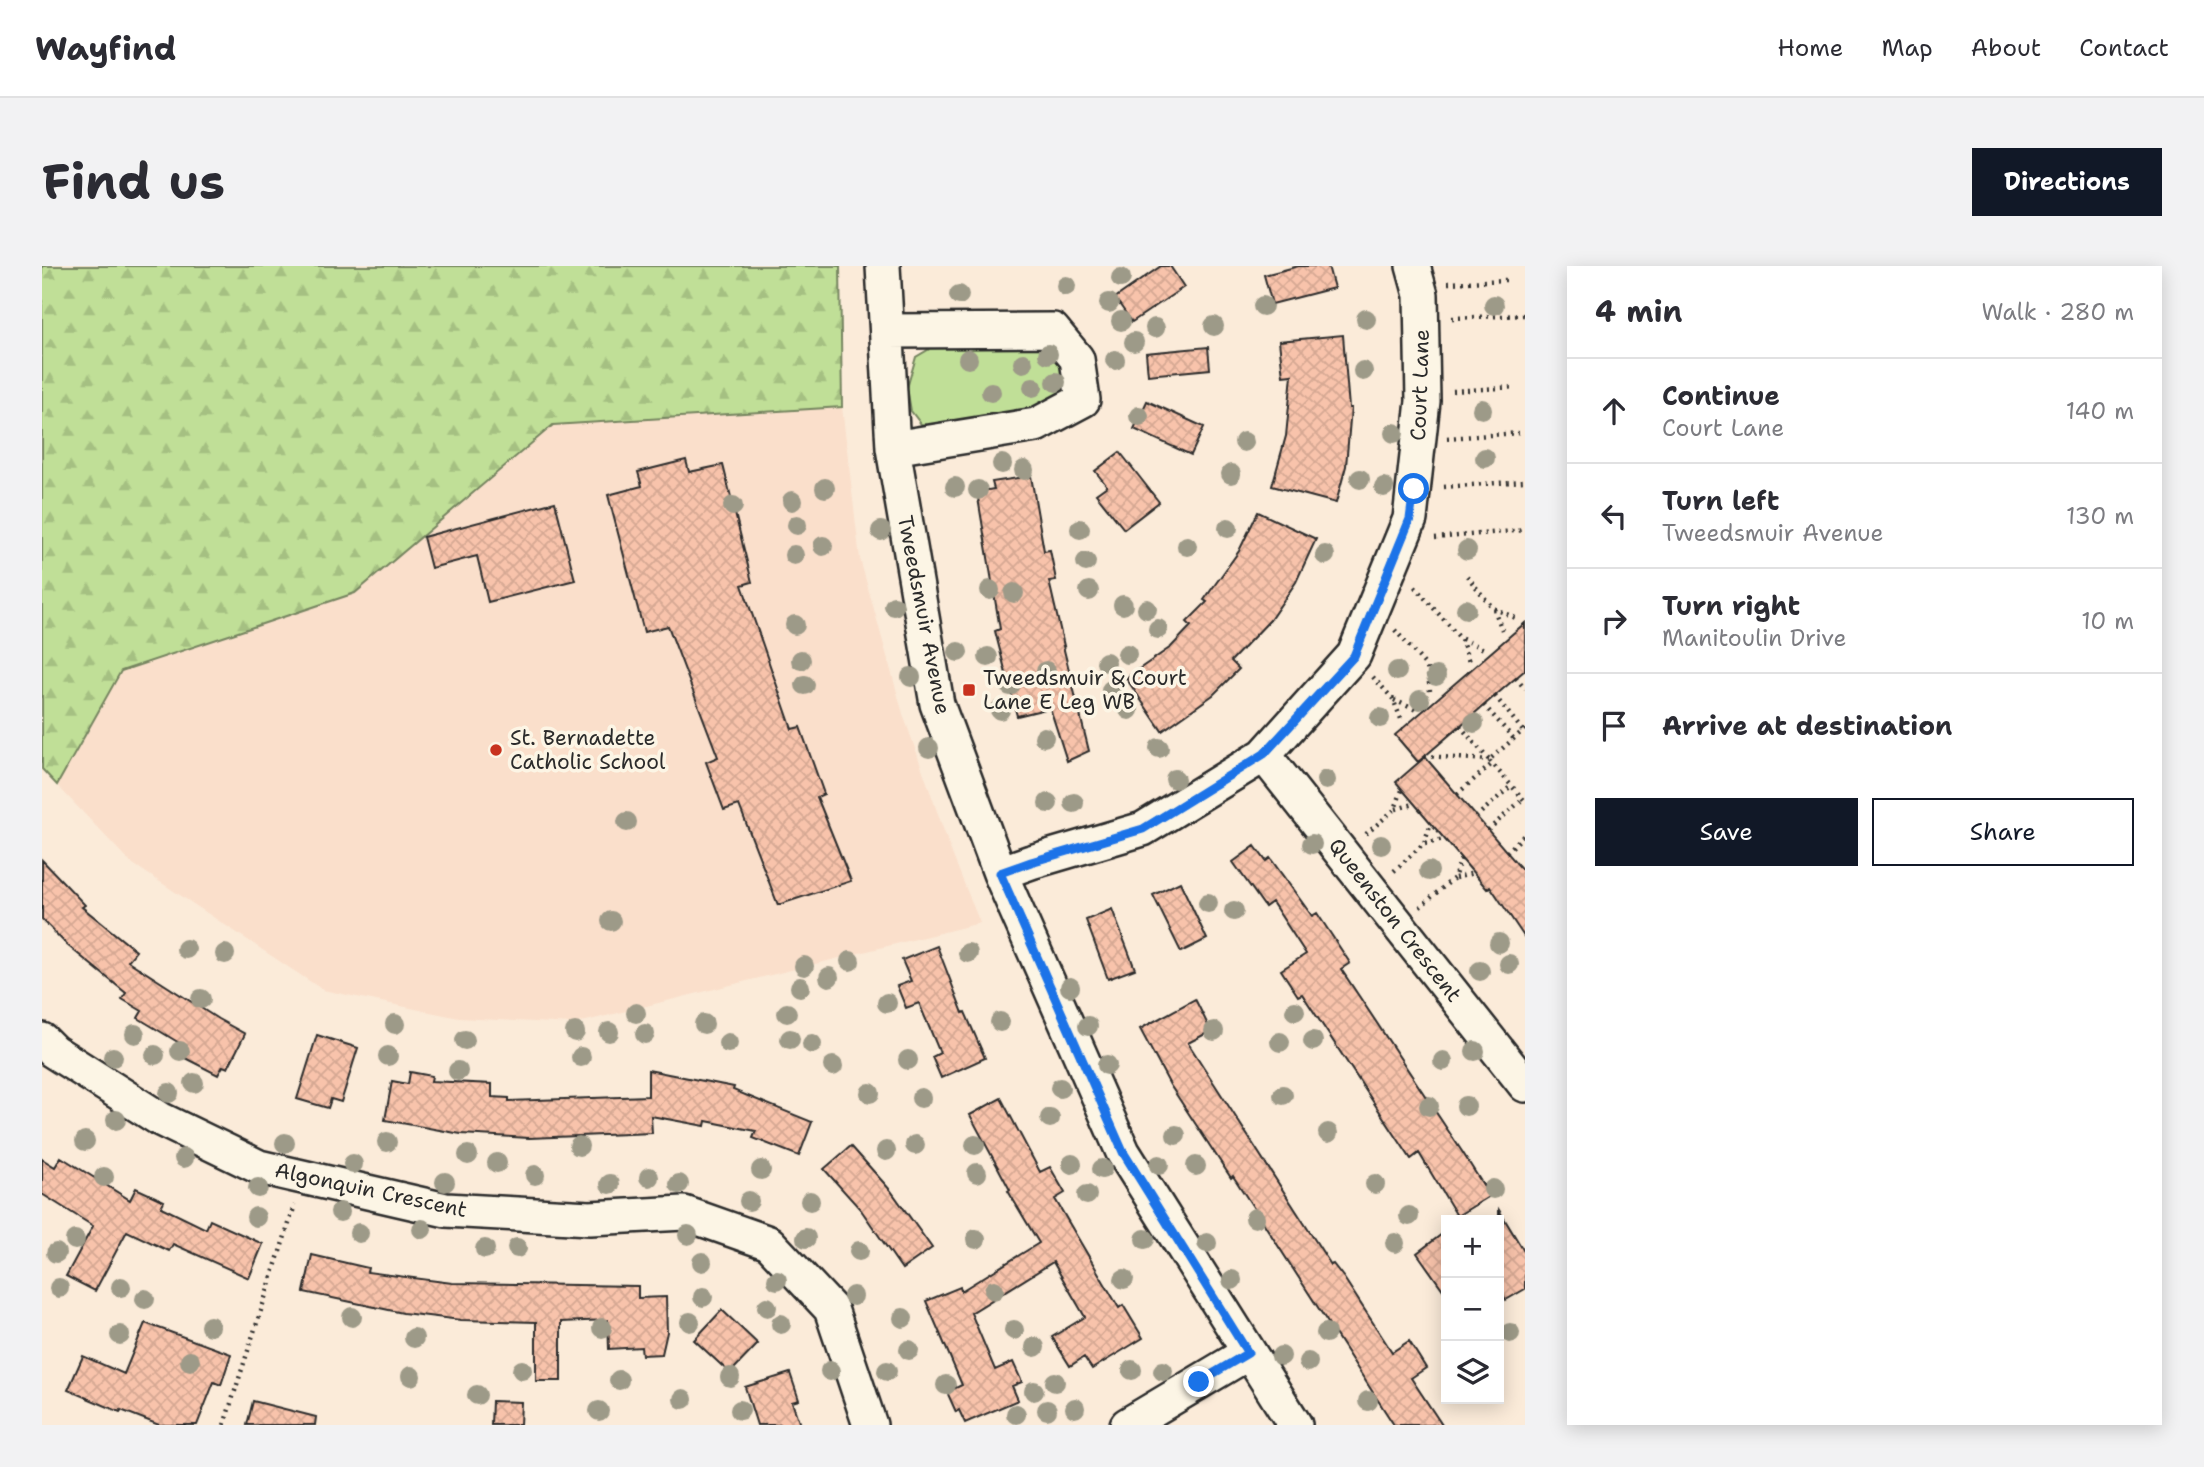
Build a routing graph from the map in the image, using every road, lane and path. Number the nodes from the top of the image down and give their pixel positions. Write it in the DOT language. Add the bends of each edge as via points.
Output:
graph roads {
  1 [pos="883,266"];
  2 [pos="1416,276"];
  3 [pos="1506,280"];
  4 [pos="1525,315"];
  5 [pos="1422,321"];
  6 [pos="887,331"];
  7 [pos="1515,387"];
  8 [pos="1423,392"];
  9 [pos="1519,433"];
  10 [pos="1419,440"];
  11 [pos="893,448"];
  12 [pos="1524,481"];
  13 [pos="1414,489"];
  14 [pos="1525,530"];
  15 [pos="1402,539"];
  16 [pos="1467,576"];
  17 [pos="1413,584"];
  18 [pos="1375,607"];
  19 [pos="1493,608"];
  20 [pos="1518,619"];
  21 [pos="1502,631"];
  22 [pos="1460,638"];
  23 [pos="1483,649"];
  24 [pos="1354,656"];
  25 [pos="1469,662"];
  26 [pos="1427,667"];
  27 [pos="1447,678"];
  28 [pos="1516,678"];
  29 [pos="1525,690"];
  30 [pos="1430,691"];
  31 [pos="1495,696"];
  32 [pos="1393,699"];
  33 [pos="1484,705"];
  34 [pos="1416,710"];
  35 [pos="1401,719"];
  36 [pos="1460,726"];
  37 [pos="1524,730"];
  38 [pos="1514,739"];
  39 [pos="1264,754"];
  40 [pos="1425,756"];
  41 [pos="1491,762"];
  42 [pos="1511,786"];
  43 [pos="1402,790"];
  44 [pos="1457,794"];
  45 [pos="1524,800"];
  46 [pos="1414,804"];
  47 [pos="1395,809"];
  48 [pos="1476,817"];
  49 [pos="1431,823"];
  50 [pos="1488,830"];
  51 [pos="1525,834"];
  52 [pos="1444,839"];
  53 [pos="1424,843"];
  54 [pos="1507,852"];
  55 [pos="1342,853"];
  56 [pos="1461,858"];
  57 [pos="1000,873"];
  58 [pos="1474,873"];
  59 [pos="1454,878"];
  60 [pos="1371,890"];
  61 [pos="1399,925"];
  62 [pos="42,1040"];
  63 [pos="1525,1085"];
  64 [pos="306,1178"];
  65 [pos="1248,1353"];
  66 [pos="224,1425"];
  67 [pos="870,1425"];
  68 [pos="1127,1425"];
  69 [pos="1295,1425"];
  1 -- 6 [label="street, Tweedsmuir Avenue"];
  2 -- 3 [label="path"];
  2 -- 5 [label="street, Court Lane"];
  4 -- 5 [label="path"];
  5 -- 8 [label="street, Court Lane"];
  6 -- 11 [label="street, Tweedsmuir Avenue"];
  6 -- 11 [label="street" via="1053,330 1077,359 1083,400 1036,425"];
  7 -- 8 [label="path"];
  8 -- 10 [label="street, Court Lane"];
  9 -- 10 [label="path"];
  10 -- 13 [label="street, Court Lane"];
  11 -- 57 [label="street, Tweedsmuir Avenue" via="937,704"];
  12 -- 13 [label="path"];
  13 -- 15 [label="street, Court Lane"];
  14 -- 15 [label="path"];
  15 -- 18 [label="street, Court Lane"];
  16 -- 19 [label="path"];
  17 -- 22 [label="path"];
  18 -- 24 [label="street, Court Lane"];
  18 -- 26 [label="path"];
  19 -- 20 [label="path"];
  19 -- 21 [label="path"];
  22 -- 23 [label="path"];
  22 -- 25 [label="path"];
  24 -- 32 [label="path"];
  24 -- 39 [label="street, Court Lane"];
  26 -- 27 [label="path"];
  26 -- 30 [label="path"];
  28 -- 29 [label="path"];
  31 -- 37 [label="path"];
  32 -- 34 [label="path"];
  32 -- 35 [label="path"];
  33 -- 38 [label="path"];
  36 -- 41 [label="path"];
  37 -- 38 [label="path"];
  38 -- 41 [label="path"];
  39 -- 55 [label="street, Queenston Crescent"];
  39 -- 57 [label="street, Court Lane" via="1143,829"];
  40 -- 41 [label="path"];
  41 -- 42 [label="path"];
  41 -- 44 [label="path"];
  42 -- 45 [label="path"];
  42 -- 48 [label="path"];
  43 -- 47 [label="path"];
  45 -- 50 [label="path"];
  46 -- 47 [label="path"];
  47 -- 55 [label="path"];
  49 -- 53 [label="path"];
  51 -- 54 [label="path"];
  52 -- 53 [label="path"];
  53 -- 60 [label="path"];
  55 -- 60 [label="street, Queenston Crescent"];
  56 -- 59 [label="path"];
  57 -- 65 [label="street, Tweedsmuir Avenue" via="1123,1152"];
  58 -- 59 [label="path"];
  59 -- 61 [label="path"];
  60 -- 61 [label="street, Queenston Crescent"];
  61 -- 63 [label="street, Queenston Crescent"];
  62 -- 64 [label="street, Algonquin Crescent" via="160,1119 259,1167"];
  64 -- 66 [label="path"];
  64 -- 67 [label="street, Algonquin Crescent" via="446,1210 590,1218 684,1213 769,1243 831,1309"];
  65 -- 68 [label="street"];
  65 -- 69 [label="street, Tweedsmuir Avenue"];
}
